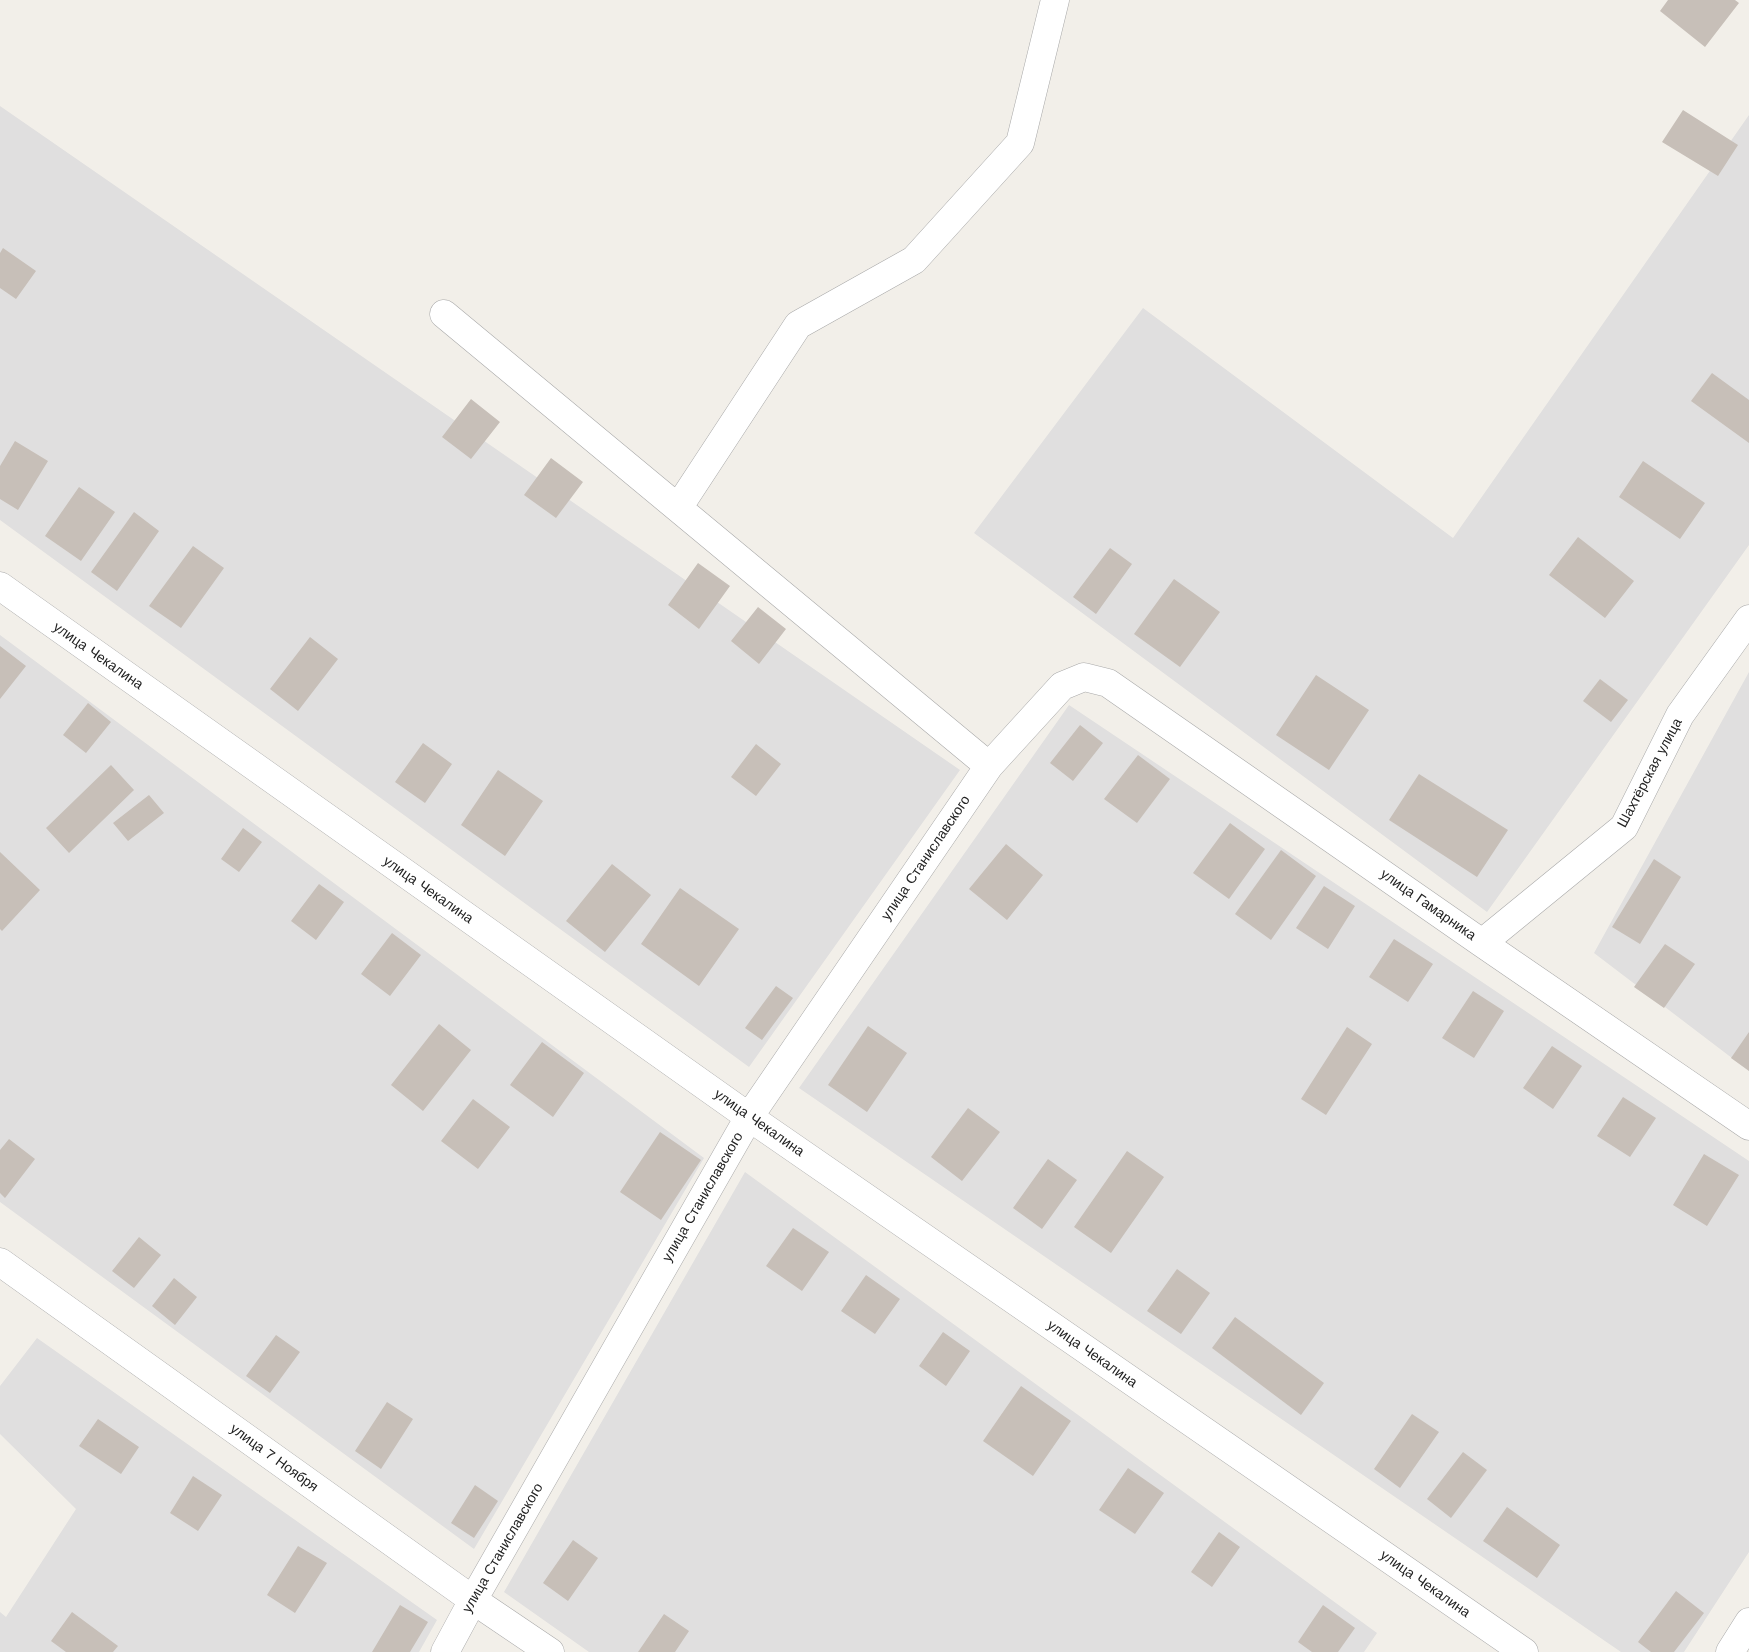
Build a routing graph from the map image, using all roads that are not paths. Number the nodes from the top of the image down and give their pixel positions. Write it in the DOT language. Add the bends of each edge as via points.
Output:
graph roads {
  1 [pos="1055,0"];
  2 [pos="444,314"];
  3 [pos="678,508"];
  4 [pos="0,586"];
  5 [pos="1749,619"];
  6 [pos="1108,683"];
  7 [pos="989,766"];
  8 [pos="1482,943"];
  9 [pos="749,1117"];
  10 [pos="1749,1126"];
  11 [pos="0,1262"];
  12 [pos="473,1600"];
  13 [pos="1749,1622"];
  14 [pos="445,1652"];
  15 [pos="550,1652"];
  16 [pos="1524,1652"];
  17 [pos="1730,1652"];
  1 -- 3 [label="street" via="1020,143 914,260 798,325"];
  2 -- 3 [label="street"];
  3 -- 7 [label="street"];
  4 -- 9 [label="street, улица Чекалина"];
  5 -- 8 [label="street, Шахтёрская улица" via="1680,715 1624,827"];
  6 -- 7 [label="street, улица Станиславского" via="1084,677 1062,686"];
  6 -- 8 [label="street, улица Гамарника"];
  7 -- 9 [label="street, улица Станиславского"];
  8 -- 10 [label="street, улица Гамарника"];
  9 -- 12 [label="street, улица Станиславского"];
  9 -- 16 [label="street, улица Чекалина"];
  11 -- 12 [label="street, улица 7 Ноября"];
  12 -- 14 [label="street, улица Станиславского"];
  12 -- 15 [label="street, улица 7 Ноября"];
  13 -- 17 [label="street"];
}
